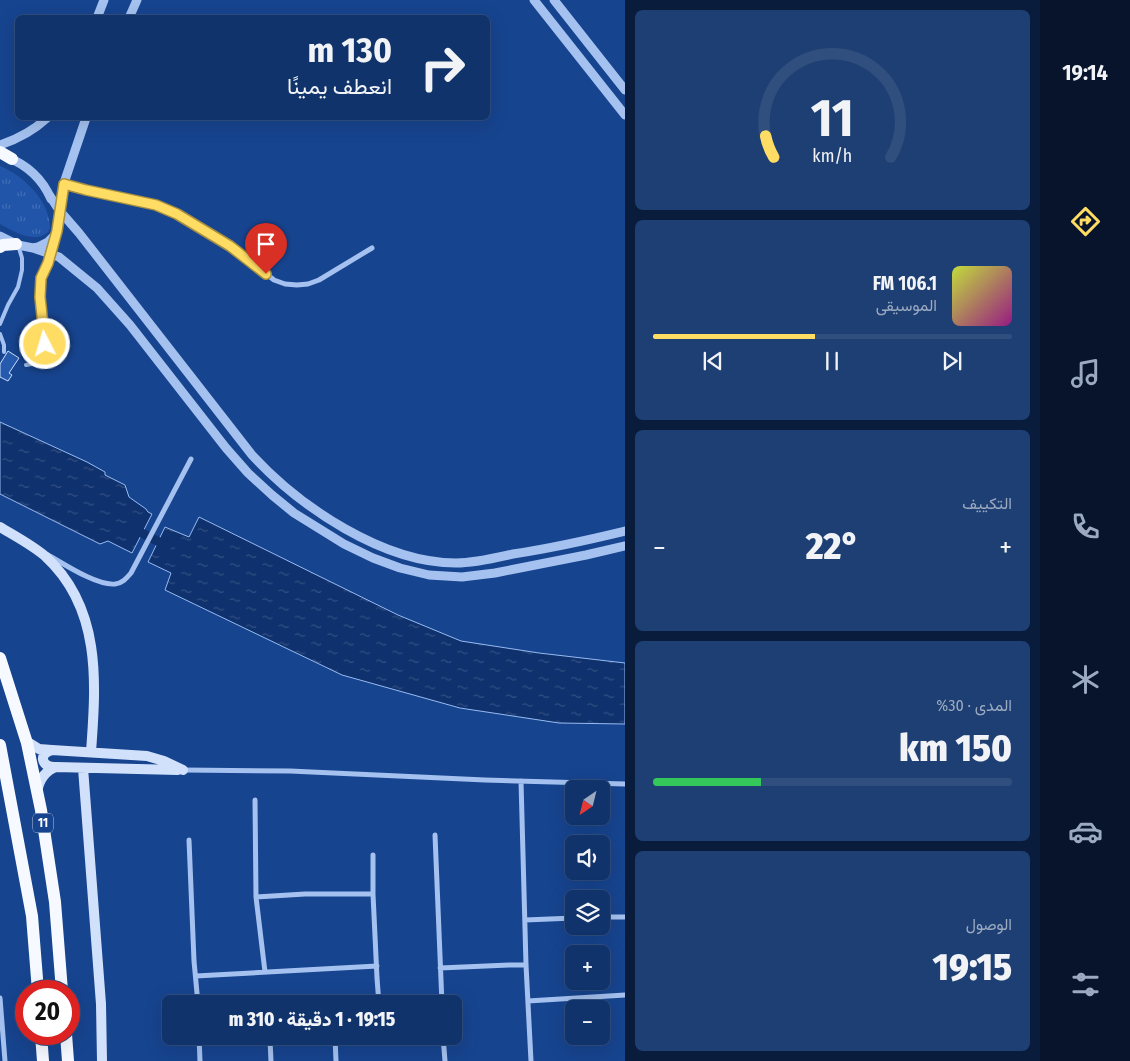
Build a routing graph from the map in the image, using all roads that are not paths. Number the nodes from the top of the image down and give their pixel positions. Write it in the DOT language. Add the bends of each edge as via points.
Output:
graph roads {
  1 [pos="104,0"];
  2 [pos="137,0"];
  3 [pos="534,0"];
  4 [pos="554,0"];
  5 [pos="98,15"];
  6 [pos="130,15"];
  7 [pos="625,90"];
  8 [pos="625,114"];
  9 [pos="45,120"];
  10 [pos="85,120"];
  11 [pos="0,145"];
  12 [pos="4,155"];
  13 [pos="64,184"];
  14 [pos="48,193"];
  15 [pos="60,210"];
  16 [pos="58,223"];
  17 [pos="56,234"];
  18 [pos="0,236"];
  19 [pos="17,245"];
  20 [pos="0,247"];
  21 [pos="33,248"];
  22 [pos="372,248"];
  23 [pos="51,254"];
  24 [pos="0,324"];
  25 [pos="0,334"];
  26 [pos="4,352"];
  27 [pos="26,365"];
  28 [pos="192,459"];
  29 [pos="0,527"];
  30 [pos="625,531"];
  31 [pos="625,546"];
  32 [pos="36,549"];
  33 [pos="0,658"];
  34 [pos="26,741"];
  35 [pos="0,745"];
  36 [pos="52,750"];
  37 [pos="91,752"];
  38 [pos="56,767"];
  39 [pos="83,768"];
  40 [pos="183,770"];
  41 [pos="521,781"];
  42 [pos="625,784"];
  43 [pos="37,793"];
  44 [pos="255,800"];
  45 [pos="436,835"];
  46 [pos="189,840"];
  47 [pos="372,855"];
  48 [pos="373,894"];
  49 [pos="256,897"];
  50 [pos="610,917"];
  51 [pos="625,917"];
  52 [pos="565,918"];
  53 [pos="525,920"];
  54 [pos="526,965"];
  55 [pos="377,966"];
  56 [pos="440,968"];
  57 [pos="265,972"];
  58 [pos="196,976"];
  59 [pos="37,980"];
  60 [pos="61,980"];
  61 [pos="197,995"];
  62 [pos="379,995"];
  63 [pos="442,995"];
  64 [pos="625,995"];
  65 [pos="0,998"];
  66 [pos="528,1001"];
  67 [pos="1,1014"];
  68 [pos="42,1045"];
  69 [pos="67,1045"];
  70 [pos="200,1045"];
  71 [pos="270,1045"];
  72 [pos="335,1045"];
  73 [pos="444,1045"];
  74 [pos="5,1061"];
  75 [pos="43,1061"];
  76 [pos="68,1061"];
  77 [pos="102,1061"];
  78 [pos="200,1061"];
  79 [pos="271,1061"];
  80 [pos="336,1061"];
  81 [pos="445,1061"];
  82 [pos="531,1061"];
  1 -- 5 [label="street"];
  2 -- 6 [label="street"];
  3 -- 8 [label="street"];
  4 -- 7 [label="street"];
  9 -- 11 [label="street" via="23,136"];
  10 -- 13 [label="street"];
  12 -- 14 [label="street" via="30,170"];
  13 -- 15 [label="street"];
  13 -- 22 [label="street" via="156,205 177,214 230,246 274,280 285,284 308,284 320,280"];
  14 -- 15 [label="street"];
  14 -- 16 [label="street"];
  15 -- 16 [label="street"];
  15 -- 30 [label="street" via="252,455 300,500 347,529 401,554 457,563 560,546"];
  16 -- 17 [label="street"];
  17 -- 21 [label="street" via="48,242"];
  17 -- 23 [label="lane"];
  18 -- 19 [label="street"];
  19 -- 20 [label="highway"];
  19 -- 21 [label="street"];
  19 -- 24 [label="lane" via="22,270 18,287"];
  21 -- 23 [label="street"];
  23 -- 27 [label="lane" via="41,278 45,344 32,364"];
  23 -- 31 [label="street" via="77,270 97,288 248,473 294,513 344,544 400,568 429,575 462,577"];
  25 -- 26 [label="lane"];
  28 -- 32 [label="street" via="131,574 124,581 105,584"];
  29 -- 32 [label="main road"];
  32 -- 37 [label="main road" via="69,584 84,616 94,666"];
  33 -- 34 [label="highway, 11"];
  34 -- 36 [label="main road" via="39,749"];
  34 -- 43 [label="highway, 11"];
  35 -- 59 [label="highway, 11" via="32,916"];
  36 -- 37 [label="main road"];
  36 -- 38 [label="main road" via="45,753 44,762 46,766"];
  37 -- 40 [label="main road" via="147,756"];
  38 -- 39 [label="main road"];
  38 -- 43 [label="main road" via="44,775"];
  39 -- 40 [label="main road"];
  39 -- 77 [label="main road" via="101,1004"];
  40 -- 41 [label="street"];
  41 -- 42 [label="street"];
  41 -- 53 [label="street"];
  43 -- 60 [label="highway, 11" via="55,902"];
  44 -- 49 [label="street"];
  45 -- 56 [label="street"];
  46 -- 58 [label="street"];
  47 -- 48 [label="street"];
  48 -- 49 [label="street"];
  48 -- 55 [label="street"];
  49 -- 57 [label="street"];
  50 -- 51 [label="street"];
  52 -- 53 [label="street"];
  53 -- 54 [label="street"];
  54 -- 56 [label="street"];
  54 -- 66 [label="street"];
  55 -- 57 [label="street"];
  55 -- 62 [label="street"];
  56 -- 63 [label="street"];
  57 -- 58 [label="street"];
  58 -- 61 [label="street"];
  64 -- 66 [label="street"];
  65 -- 67 [label="street"];
  66 -- 82 [label="street"];
  67 -- 74 [label="street"];
  68 -- 75 [label="highway"];
  69 -- 76 [label="highway"];
  70 -- 78 [label="street"];
  71 -- 79 [label="street"];
  72 -- 80 [label="street"];
  73 -- 81 [label="street"];
}
